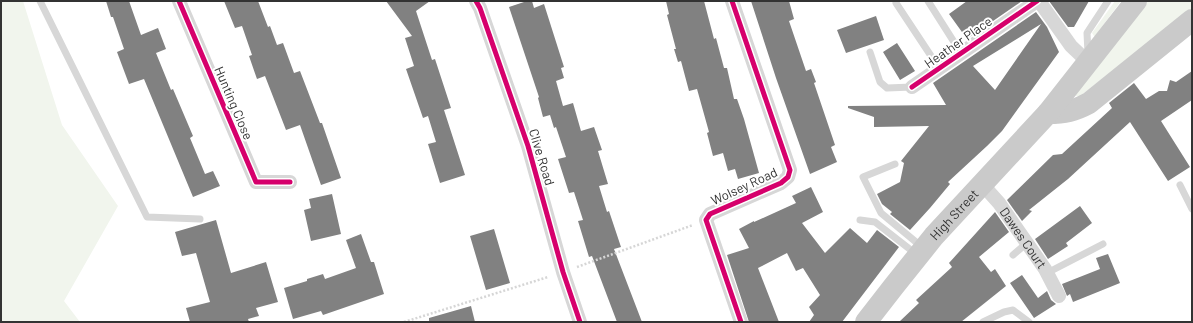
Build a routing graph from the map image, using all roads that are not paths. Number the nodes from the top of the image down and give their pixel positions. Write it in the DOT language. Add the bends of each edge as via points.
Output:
graph roads {
  1 [pos="40,1"];
  2 [pos="179,1"];
  3 [pos="476,1"];
  4 [pos="732,1"];
  5 [pos="928,1"];
  6 [pos="1038,1"];
  7 [pos="1108,1"];
  8 [pos="1136,1"];
  9 [pos="896,3"];
  10 [pos="1192,20"];
  11 [pos="870,52"];
  12 [pos="961,53"];
  13 [pos="1089,63"];
  14 [pos="939,68"];
  15 [pos="912,87"];
  16 [pos="1048,113"];
  17 [pos="895,164"];
  18 [pos="290,182"];
  19 [pos="982,184"];
  20 [pos="1180,185"];
  21 [pos="1192,209"];
  22 [pos="200,218"];
  23 [pos="860,220"];
  24 [pos="1027,243"];
  25 [pos="1103,244"];
  26 [pos="921,252"];
  27 [pos="1014,255"];
  28 [pos="1047,272"];
  29 [pos="1059,296"];
  30 [pos="871,320"];
  31 [pos="580,322"];
  32 [pos="742,322"];
  33 [pos="983,322"];
  34 [pos="1029,322"];
  1 -- 22 [label="lane" via="147,217"];
  2 -- 18 [label="street, Hunting Close" via="256,182"];
  3 -- 31 [label="street, Clive Road" via="528,146 563,272"];
  4 -- 32 [label="street, Wolsey Road" via="790,170 788,177 781,183 710,214 706,220"];
  5 -- 12 [label="lane"];
  6 -- 12 [label="street, Heather Place"];
  6 -- 13 [label="street" via="1071,46"];
  7 -- 13 [label="lane" via="1087,33"];
  8 -- 13 [label="main road, High Street"];
  9 -- 14 [label="lane"];
  10 -- 16 [label="main road" via="1089,103 1065,113"];
  11 -- 15 [label="lane" via="880,82 887,88"];
  12 -- 14 [label="street, Heather Place"];
  13 -- 16 [label="main road, High Street"];
  14 -- 15 [label="street, Heather Place"];
  16 -- 19 [label="main road, High Street"];
  17 -- 26 [label="lane" via="863,177 881,213"];
  19 -- 24 [label="street, Dawes Court"];
  19 -- 26 [label="main road, High Street"];
  20 -- 21 [label="lane"];
  23 -- 26 [label="lane" via="875,222"];
  24 -- 27 [label="lane"];
  24 -- 28 [label="street, Dawes Court"];
  25 -- 28 [label="lane"];
  26 -- 30 [label="main road, High Street"];
  28 -- 29 [label="street, Dawes Court"];
  33 -- 34 [label="lane" via="1013,310"];
}
